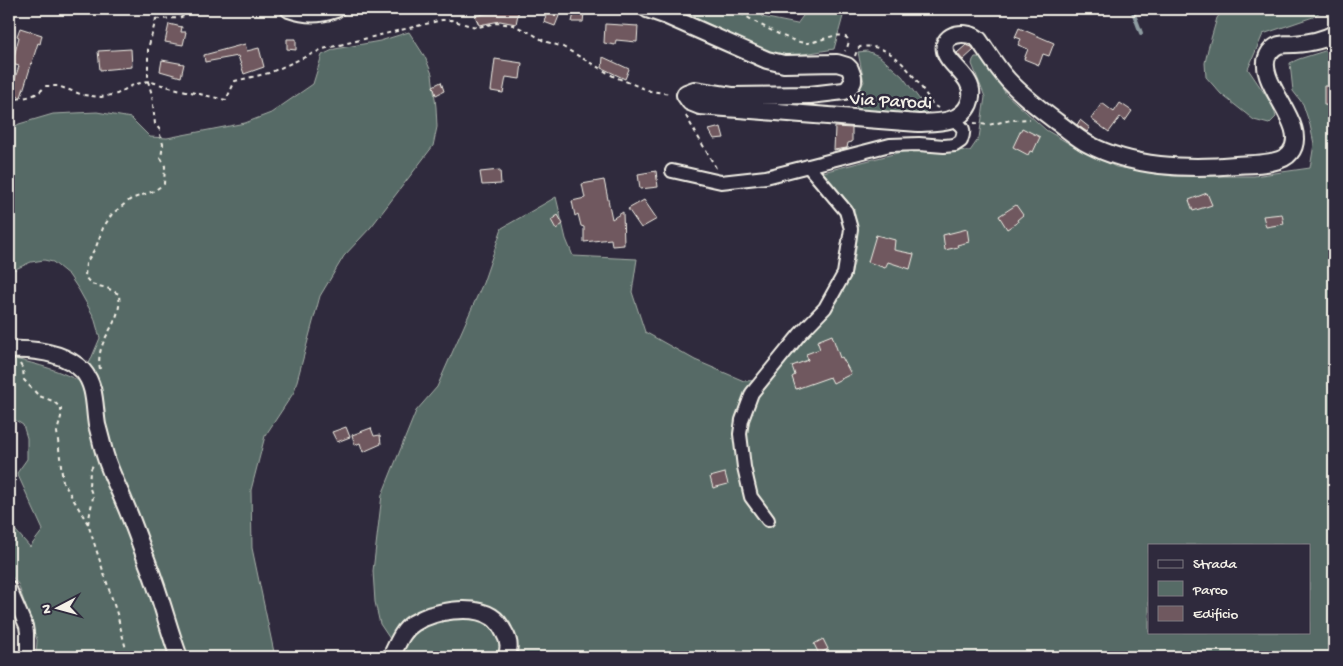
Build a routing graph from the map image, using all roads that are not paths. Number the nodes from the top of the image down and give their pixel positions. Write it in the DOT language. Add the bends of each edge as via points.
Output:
graph roads {
  1 [pos="289,9"];
  2 [pos="336,9"];
  3 [pos="647,9"];
  4 [pos="1334,34"];
  5 [pos="953,119"];
  6 [pos="808,166"];
  7 [pos="672,171"];
  8 [pos="10,350"];
  9 [pos="768,520"];
  10 [pos="9,587"];
  11 [pos="27,657"];
  12 [pos="179,657"];
  13 [pos="391,657"];
  14 [pos="506,657"];
  1 -- 2 [label="street" via="314,14"];
  3 -- 5 [label="street, Via Parodi" via="775,63 840,64 850,70 853,77 852,85 844,91 810,95 732,96 694,90 686,93 688,100 700,106 918,123"];
  4 -- 5 [label="street, Via Parodi" via="1317,41 1279,46 1267,57 1268,74 1295,136 1290,153 1274,161 1179,167 1138,161 1100,150 1076,137 1045,113 1008,80 976,37 966,34 953,35 945,46 946,54 968,81 972,94 966,110"];
  5 -- 6 [label="street" via="962,126 964,134 955,145 890,145"];
  6 -- 7 [label="street" via="766,177 721,182"];
  6 -- 9 [label="street" via="846,211 851,229 844,274 825,308 752,392 742,420 740,434 751,497"];
  8 -- 12 [label="street" via="59,356 87,377 92,387 104,454 151,571"];
  10 -- 11 [label="street" via="26,626"];
  13 -- 14 [label="street" via="404,633 415,622 437,614 469,610 489,615 502,628 507,639"];
}
